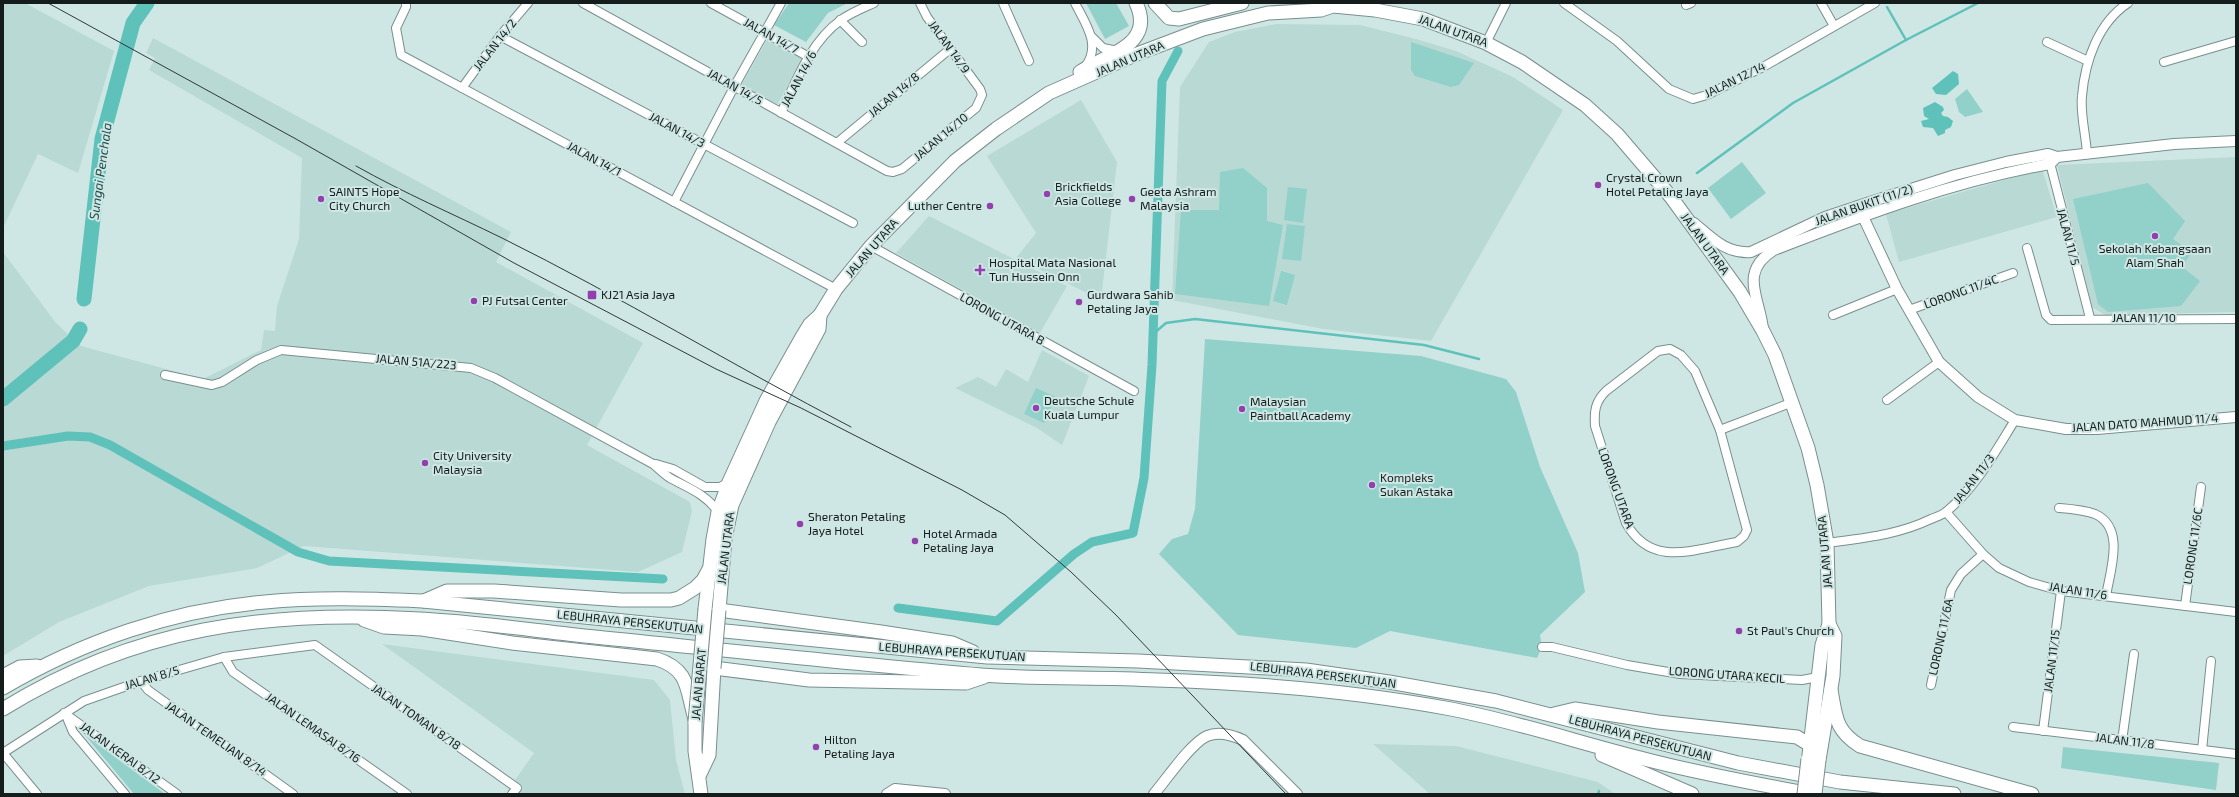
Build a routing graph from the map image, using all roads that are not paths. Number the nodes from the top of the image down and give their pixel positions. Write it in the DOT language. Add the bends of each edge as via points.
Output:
graph roads {
  1 [pos="528,3"];
  2 [pos="583,3"];
  3 [pos="711,3"];
  4 [pos="781,3"];
  5 [pos="874,3"];
  6 [pos="920,3"];
  7 [pos="1003,3"];
  8 [pos="1075,3"];
  9 [pos="1136,3"];
  10 [pos="1155,3"];
  11 [pos="1242,3"];
  12 [pos="1506,3"];
  13 [pos="1564,3"];
  14 [pos="1821,3"];
  15 [pos="1875,3"];
  16 [pos="2128,3"];
  17 [pos="1330,4"];
  18 [pos="406,5"];
  19 [pos="840,20"];
  20 [pos="1834,26"];
  21 [pos="764,33"];
  22 [pos="500,36"];
  23 [pos="1091,36"];
  24 [pos="2236,40"];
  25 [pos="862,42"];
  26 [pos="2047,42"];
  27 [pos="1486,43"];
  28 [pos="950,49"];
  29 [pos="1118,51"];
  30 [pos="809,57"];
  31 [pos="1029,61"];
  32 [pos="2088,61"];
  33 [pos="2164,62"];
  34 [pos="1082,70"];
  35 [pos="734,87"];
  36 [pos="462,88"];
  37 [pos="980,89"];
  38 [pos="1049,93"];
  39 [pos="781,113"];
  40 [pos="2236,141"];
  41 [pos="838,142"];
  42 [pos="704,144"];
  43 [pos="2087,154"];
  44 [pos="2052,159"];
  45 [pos="887,171"];
  46 [pos="674,202"];
  47 [pos="1858,206"];
  48 [pos="1685,216"];
  49 [pos="1863,216"];
  50 [pos="853,223"];
  51 [pos="871,246"];
  52 [pos="2027,248"];
  53 [pos="2013,273"];
  54 [pos="836,289"];
  55 [pos="1897,289"];
  56 [pos="1909,310"];
  57 [pos="820,315"];
  58 [pos="1833,315"];
  59 [pos="2090,318"];
  60 [pos="2236,319"];
  61 [pos="1763,331"];
  62 [pos="1939,362"];
  63 [pos="165,375"];
  64 [pos="1134,391"];
  65 [pos="1887,400"];
  66 [pos="1793,402"];
  67 [pos="2236,417"];
  68 [pos="2015,420"];
  69 [pos="1720,430"];
  70 [pos="653,464"];
  71 [pos="729,482"];
  72 [pos="2201,487"];
  73 [pos="2059,508"];
  74 [pos="718,512"];
  75 [pos="1946,512"];
  76 [pos="1827,544"];
  77 [pos="1983,554"];
  78 [pos="709,569"];
  79 [pos="2061,591"];
  80 [pos="2106,596"];
  81 [pos="423,601"];
  82 [pos="2185,606"];
  83 [pos="719,610"];
  84 [pos="2236,612"];
  85 [pos="353,616"];
  86 [pos="1829,624"];
  87 [pos="315,645"];
  88 [pos="1542,647"];
  89 [pos="2134,654"];
  90 [pos="224,657"];
  91 [pos="987,657"];
  92 [pos="2211,661"];
  93 [pos="43,665"];
  94 [pos="714,668"];
  95 [pos="988,675"];
  96 [pos="3,676"];
  97 [pos="1818,677"];
  98 [pos="141,681"];
  99 [pos="1931,685"];
  100 [pos="3,688"];
  101 [pos="1831,690"];
  102 [pos="3,710"];
  103 [pos="64,712"];
  104 [pos="1553,714"];
  105 [pos="695,722"];
  106 [pos="2013,727"];
  107 [pos="2043,731"];
  108 [pos="1551,734"];
  109 [pos="2122,741"];
  110 [pos="1810,745"];
  111 [pos="2202,750"];
  112 [pos="3,753"];
  113 [pos="2236,754"];
  114 [pos="1814,759"];
  115 [pos="699,776"];
  116 [pos="514,791"];
  117 [pos="37,794"];
  118 [pos="125,794"];
  119 [pos="176,794"];
  120 [pos="293,794"];
  121 [pos="407,794"];
  122 [pos="702,794"];
  123 [pos="887,794"];
  124 [pos="945,794"];
  125 [pos="1154,794"];
  126 [pos="1297,794"];
  127 [pos="1692,794"];
  128 [pos="1804,794"];
  129 [pos="1811,794"];
  130 [pos="1815,794"];
  131 [pos="1954,794"];
  132 [pos="2032,794"];
  1 -- 22 [label="street, JALAN 14/2"];
  2 -- 35 [label="street, JALAN 14/5"];
  3 -- 21 [label="street, JALAN 14/7"];
  4 -- 21 [label="street"];
  5 -- 19 [label="street, JALAN 14/6"];
  6 -- 28 [label="street, JALAN 14/9"];
  7 -- 31 [label="street"];
  8 -- 23 [label="street"];
  9 -- 29 [label="main road" via="1141,20 1138,33 1130,44"];
  10 -- 11 [label="main road" via="1169,18 1179,19"];
  12 -- 27 [label="street"];
  13 -- 20 [label="street, JALAN 12/14" via="1617,41 1669,89 1693,98 1707,95 1763,67"];
  14 -- 20 [label="street"];
  15 -- 20 [label="street, JALAN 12/14"];
  16 -- 32 [label="street" via="2107,22 2096,40"];
  17 -- 27 [label="main road, JALAN UTARA" via="1423,19"];
  17 -- 38 [label="main road, JALAN UTARA" via="1321,10 1253,15 1203,29 1137,54"];
  18 -- 36 [label="street, JALAN 14/1" via="396,28 401,55"];
  19 -- 25 [label="street"];
  19 -- 30 [label="street, JALAN 14/6"];
  21 -- 30 [label="street, JALAN 14/7"];
  21 -- 35 [label="street"];
  22 -- 36 [label="street, JALAN 14/2"];
  22 -- 42 [label="street, JALAN 14/3"];
  23 -- 29 [label="street" via="1103,48"];
  23 -- 34 [label="street" via="1092,54"];
  24 -- 33 [label="street"];
  26 -- 32 [label="street"];
  27 -- 48 [label="main road, JALAN UTARA" via="1522,62 1585,105 1644,163"];
  28 -- 37 [label="street, JALAN 14/9"];
  28 -- 41 [label="street, JALAN 14/8"];
  29 -- 34 [label="main road"];
  30 -- 39 [label="street, JALAN 14/6"];
  32 -- 43 [label="street" via="2082,96"];
  34 -- 38 [label="main road"];
  35 -- 39 [label="street, JALAN 14/5"];
  35 -- 42 [label="street"];
  36 -- 46 [label="street, JALAN 14/1"];
  37 -- 45 [label="street, JALAN 14/10" via="982,95 976,108 902,169"];
  38 -- 51 [label="main road, JALAN UTARA" via="970,148"];
  39 -- 41 [label="street, JALAN 14/5"];
  40 -- 43 [label="street, JALAN BUKIT (11/2)" via="2174,144"];
  41 -- 45 [label="street, JALAN 14/5"];
  42 -- 46 [label="street"];
  42 -- 50 [label="street, JALAN 14/3"];
  43 -- 44 [label="street, JALAN BUKIT (11/2)"];
  44 -- 47 [label="street, JALAN BUKIT (11/2)" via="1955,175"];
  44 -- 49 [label="street, JALAN BUKIT (11/2)"];
  44 -- 59 [label="street, JALAN 11/5"];
  46 -- 54 [label="street, JALAN 14/1"];
  47 -- 48 [label="street, JALAN BUKIT (11/2)" via="1813,222 1751,252 1740,253 1726,249"];
  47 -- 49 [label="street, JALAN DATO MAHMUD 11/4"];
  48 -- 61 [label="main road, JALAN UTARA" via="1740,292"];
  49 -- 55 [label="street, JALAN DATO MAHMUD 11/4"];
  49 -- 61 [label="street, JALAN BUKIT (11/2)" via="1774,250 1763,257 1755,270 1753,281"];
  51 -- 54 [label="main road, JALAN UTARA"];
  51 -- 64 [label="street, LORONG UTARA B"];
  52 -- 59 [label="street, JALAN 11/10" via="2046,315 2053,320"];
  53 -- 56 [label="street, LORONG 11/4C"];
  54 -- 57 [label="main road, JALAN UTARA"];
  55 -- 56 [label="street, JALAN DATO MAHMUD 11/4"];
  55 -- 58 [label="street"];
  56 -- 62 [label="street, JALAN DATO MAHMUD 11/4"];
  57 -- 71 [label="main road, JALAN UTARA" via="810,324 766,401"];
  57 -- 83 [label="main road, JALAN UTARA" via="819,329 769,422 732,505 725,539"];
  59 -- 60 [label="street, JALAN 11/10"];
  61 -- 66 [label="main road, JALAN UTARA"];
  62 -- 65 [label="street"];
  62 -- 68 [label="street, JALAN DATO MAHMUD 11/4" via="1978,397"];
  63 -- 70 [label="street, JALAN 51A/223" via="212,385 281,350 460,366 495,378"];
  66 -- 69 [label="street"];
  66 -- 76 [label="main road, JALAN UTARA" via="1817,485"];
  67 -- 68 [label="street, JALAN DATO MAHMUD 11/4" via="2097,429 2066,429"];
  68 -- 75 [label="street, JALAN 11/3" via="1967,492"];
  69 -- 69 [label="street, LORONG UTARA" via="1746,534 1737,542 1668,553 1649,547 1632,533 1626,523 1604,459 1594,426 1594,411 1599,398 1658,351 1670,349 1681,355 1695,371"];
  70 -- 71 [label="street, JALAN 51A/223" via="672,469 705,487 720,487"];
  70 -- 74 [label="street, JALAN 51A/223" via="668,477 701,494"];
  71 -- 74 [label="main road, JALAN UTARA"];
  72 -- 82 [label="street, LORONG 11/6C"];
  73 -- 80 [label="street" via="2096,515 2107,523 2113,533 2114,545"];
  74 -- 78 [label="main road, JALAN UTARA"];
  75 -- 76 [label="street, JALAN 11/3" via="1891,534"];
  75 -- 77 [label="street, JALAN 11/6"];
  76 -- 86 [label="main road, JALAN UTARA"];
  77 -- 79 [label="street, JALAN 11/6" via="1999,568 2029,582"];
  77 -- 99 [label="street, LORONG 11/6A" via="1961,574 1951,590"];
  78 -- 81 [label="main road" via="695,588 671,600 621,600 494,591 447,591"];
  78 -- 105 [label="main road, JALAN BARAT, bridge"];
  79 -- 80 [label="street, JALAN 11/6"];
  79 -- 107 [label="street, JALAN 11/15"];
  80 -- 82 [label="street, JALAN 11/6"];
  81 -- 91 [label="main road, LEBUHRAYA PERSEKUTUAN"];
  81 -- 93 [label="main road, LEBUHRAYA PERSEKUTUAN" via="288,600 227,606 144,625 83,647"];
  82 -- 84 [label="street, JALAN 11/6"];
  83 -- 91 [label="main road" via="952,643"];
  83 -- 94 [label="main road, JALAN BARAT, bridge"];
  85 -- 95 [label="main road, LEBUHRAYA PERSEKUTUAN" via="424,619"];
  85 -- 102 [label="main road, LEBUHRAYA PERSEKUTUAN" via="267,619 209,627 151,642 66,674"];
  85 -- 105 [label="main road" via="384,627 422,629 512,643 647,658 668,663 677,668 683,676"];
  86 -- 97 [label="main road, JALAN UTARA" via="1822,646"];
  86 -- 101 [label="main road, JALAN UTARA" via="1835,636"];
  87 -- 90 [label="street, JALAN 8/5"];
  87 -- 116 [label="street, JALAN TOMAN 8/18"];
  88 -- 97 [label="street, LORONG UTARA KECIL" via="1680,674 1802,680"];
  89 -- 109 [label="street"];
  90 -- 98 [label="street, JALAN 8/5"];
  90 -- 121 [label="street, JALAN LEMASAI 8/16" via="233,672"];
  91 -- 104 [label="main road, LEBUHRAYA PERSEKUTUAN" via="1138,661 1306,670 1442,690"];
  92 -- 111 [label="street"];
  93 -- 96 [label="main road" via="20,667"];
  93 -- 100 [label="main road, LEBUHRAYA PERSEKUTUAN"];
  94 -- 95 [label="main road" via="809,680 848,682 966,683"];
  94 -- 115 [label="main road, JALAN BARAT" via="709,755"];
  95 -- 108 [label="main road, LEBUHRAYA PERSEKUTUAN" via="1258,684 1450,709"];
  97 -- 110 [label="main road, JALAN UTARA"];
  98 -- 103 [label="street, JALAN 8/5" via="84,701"];
  98 -- 120 [label="street, JALAN TEMELIAN 8/14" via="148,690"];
  101 -- 114 [label="main road, JALAN UTARA"];
  101 -- 132 [label="main road" via="1840,728 1848,738 1860,746"];
  103 -- 112 [label="street, JALAN 8/5"];
  103 -- 118 [label="street" via="73,732"];
  103 -- 119 [label="street, JALAN KERAI 8/12"];
  104 -- 110 [label="main road" via="1575,709 1658,722 1797,737"];
  104 -- 131 [label="main road, LEBUHRAYA PERSEKUTUAN" via="1661,745 1738,763 1840,782"];
  105 -- 115 [label="main road, JALAN BARAT" via="695,751"];
  106 -- 107 [label="street, JALAN 11/8"];
  107 -- 109 [label="street, JALAN 11/8"];
  108 -- 127 [label="main road"];
  108 -- 129 [label="main road, LEBUHRAYA PERSEKUTUAN" via="1738,781"];
  109 -- 111 [label="street, JALAN 11/8"];
  110 -- 114 [label="main road, JALAN UTARA"];
  111 -- 113 [label="street, JALAN 11/8"];
  112 -- 117 [label="street"];
  114 -- 128 [label="main road, bridge"];
  114 -- 130 [label="main road, bridge"];
  115 -- 122 [label="main road, JALAN BARAT"];
  123 -- 124 [label="street" via="895,789"];
  125 -- 126 [label="street" via="1194,747 1207,736 1221,734 1234,736 1250,746"];
}
